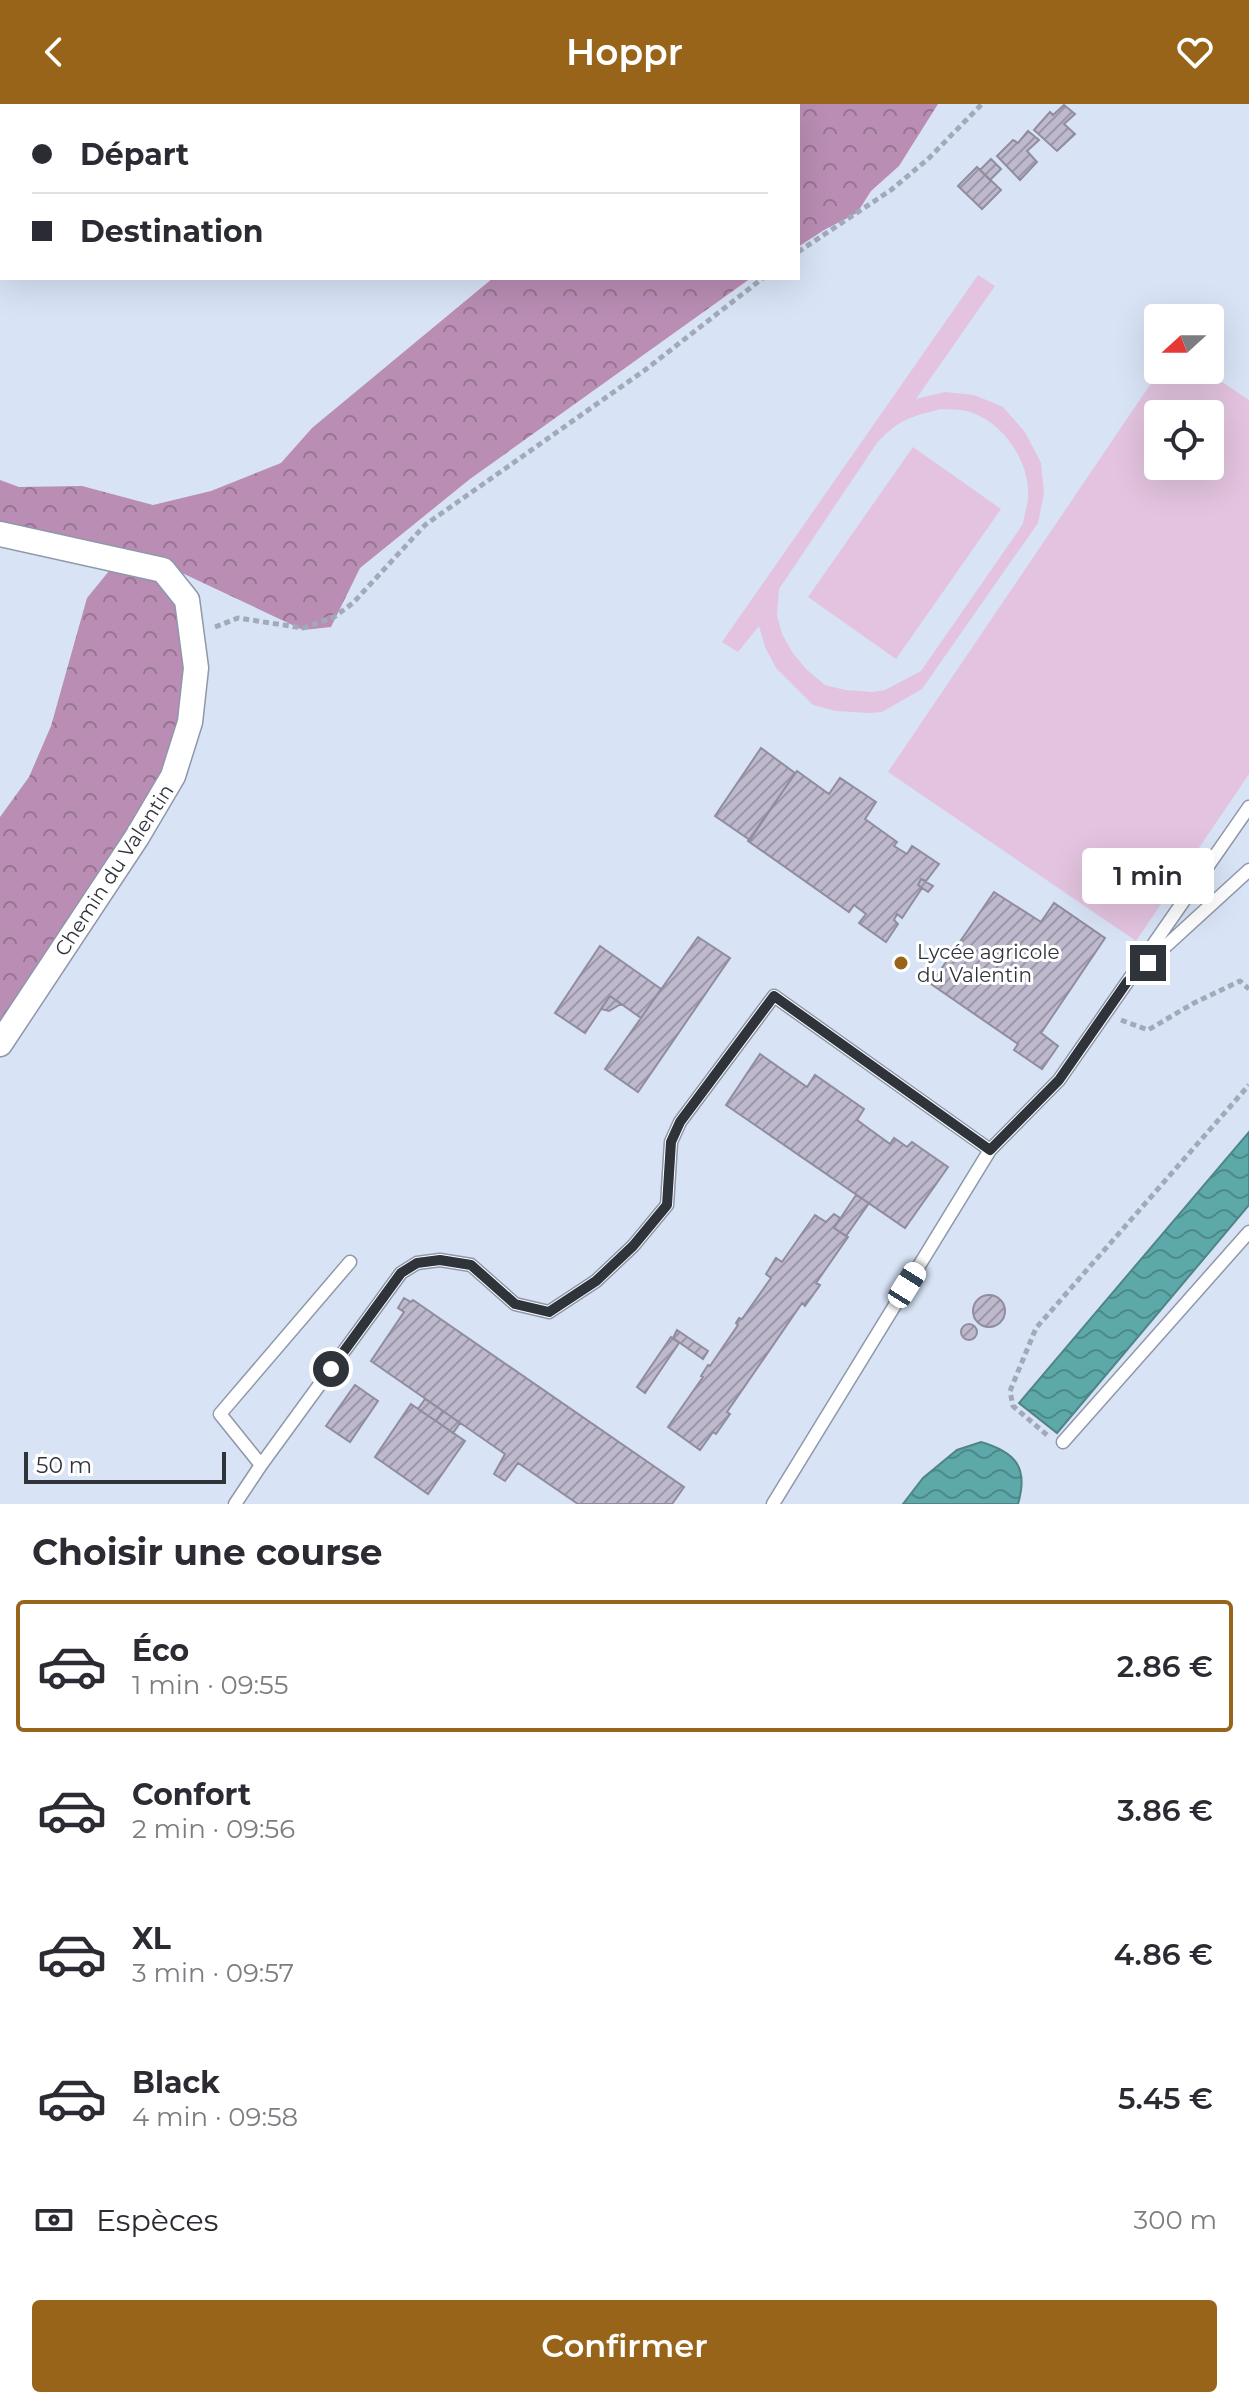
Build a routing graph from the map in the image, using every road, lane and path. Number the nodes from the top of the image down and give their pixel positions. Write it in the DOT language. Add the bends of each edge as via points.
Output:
graph roads {
  1 [pos="982,104"];
  2 [pos="800,251"];
  3 [pos="760,280"];
  4 [pos="0,534"];
  5 [pos="191,635"];
  6 [pos="1249,807"];
  7 [pos="1249,870"];
  8 [pos="1127,982"];
  9 [pos="1249,989"];
  10 [pos="1105,1014"];
  11 [pos="0,1044"];
  12 [pos="1249,1085"];
  13 [pos="990,1150"];
  14 [pos="1249,1232"];
  15 [pos="350,1262"];
  16 [pos="1063,1442"];
  17 [pos="261,1465"];
  18 [pos="235,1504"];
  19 [pos="773,1504"];
  1 -- 2 [label="path" via="891,190"];
  3 -- 5 [label="path" via="645,370 425,525 334,617 303,628 238,618"];
  4 -- 5 [label="street, Chemin du Valentin" via="163,570 187,600"];
  5 -- 11 [label="street, Chemin du Valentin" via="196,668 190,722 173,776"];
  6 -- 8 [label="lane"];
  7 -- 8 [label="lane"];
  8 -- 10 [label="lane"];
  9 -- 10 [label="path" via="1240,981 1148,1030"];
  10 -- 13 [label="lane" via="1059,1080"];
  12 -- 16 [label="path" via="1036,1328 1010,1391 1013,1406"];
  13 -- 17 [label="lane" via="774,996 680,1122 671,1142 667,1205 596,1281 549,1312 515,1304 471,1265 417,1263 401,1273"];
  13 -- 19 [label="lane"];
  14 -- 16 [label="lane"];
  15 -- 17 [label="lane" via="220,1414"];
  17 -- 18 [label="lane"];
}
